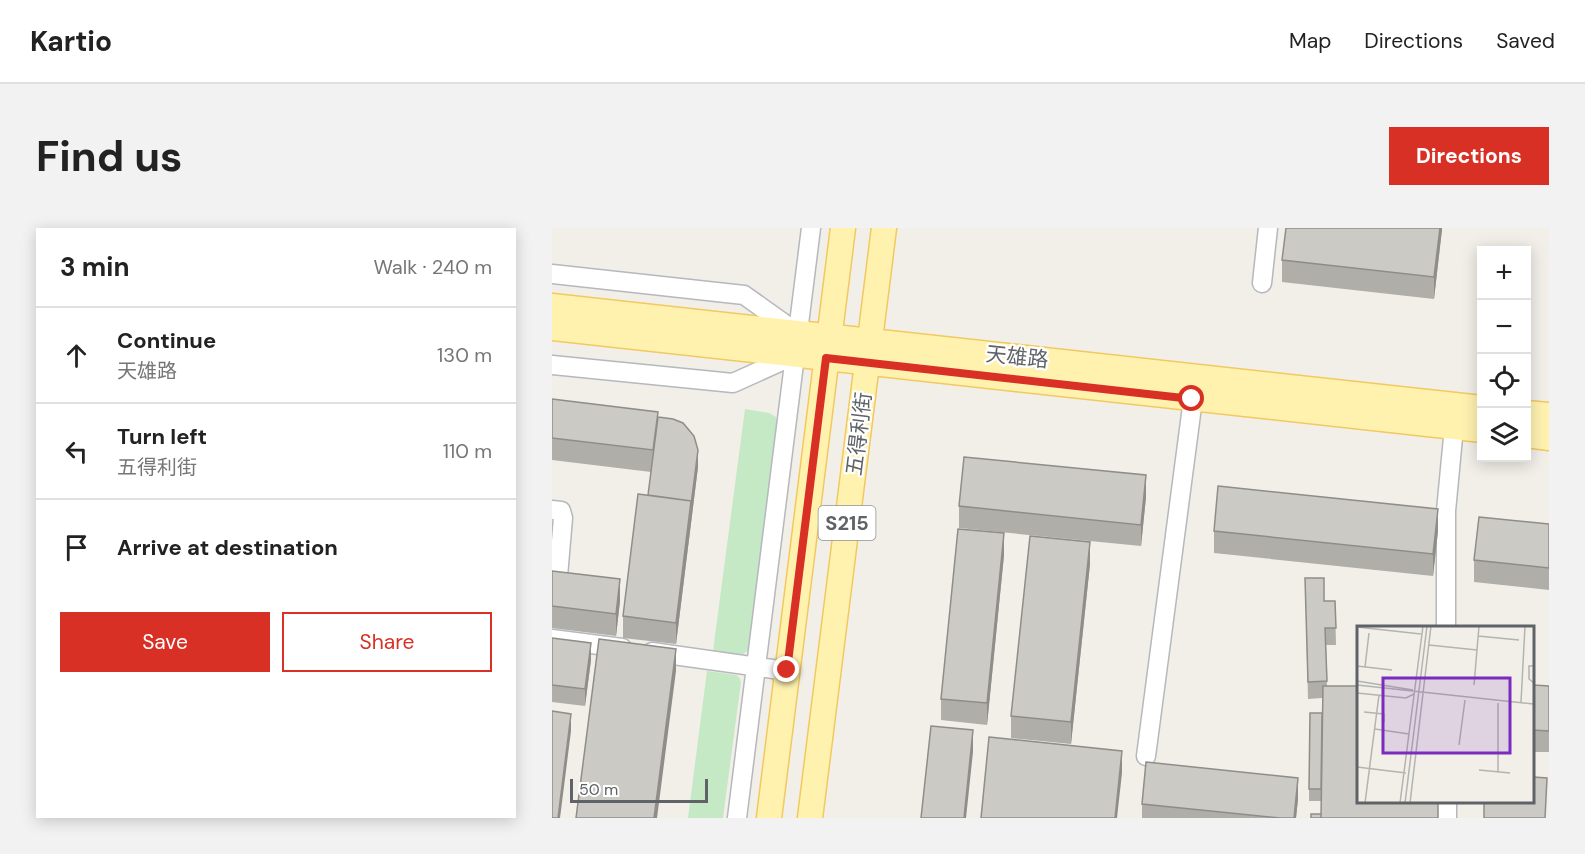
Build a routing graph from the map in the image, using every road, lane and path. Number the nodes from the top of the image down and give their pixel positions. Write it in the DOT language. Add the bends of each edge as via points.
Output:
graph roads {
  1 [pos="811,228"];
  2 [pos="843,228"];
  3 [pos="884,228"];
  4 [pos="1268,228"];
  5 [pos="552,274"];
  6 [pos="1262,283"];
  7 [pos="552,306"];
  8 [pos="552,328"];
  9 [pos="796,344"];
  10 [pos="828,347"];
  11 [pos="869,352"];
  12 [pos="552,365"];
  13 [pos="1192,399"];
  14 [pos="1477,408"];
  15 [pos="1531,413"];
  16 [pos="1549,415"];
  17 [pos="1454,427"];
  18 [pos="1477,429"];
  19 [pos="1531,436"];
  20 [pos="1549,438"];
  21 [pos="552,510"];
  22 [pos="558,576"];
  23 [pos="1446,626"];
  24 [pos="552,639"];
  25 [pos="756,666"];
  26 [pos="787,670"];
  27 [pos="1146,756"];
  28 [pos="1447,803"];
  29 [pos="736,818"];
  30 [pos="769,818"];
  31 [pos="810,818"];
  32 [pos="1448,818"];
  1 -- 9 [label="street"];
  2 -- 10 [label="main road, 五得利街 / S215"];
  3 -- 11 [label="main road, 五得利街 / S215"];
  4 -- 6 [label="street"];
  5 -- 9 [label="street" via="744,295"];
  7 -- 9 [label="main road, 天雄路"];
  8 -- 9 [label="main road, 天雄路"];
  9 -- 10 [label="main road, 天雄路"];
  9 -- 12 [label="street" via="733,383"];
  9 -- 25 [label="street"];
  10 -- 11 [label="main road, 天雄路"];
  10 -- 26 [label="main road, 五得利街 / S215"];
  11 -- 13 [label="main road, 天雄路"];
  11 -- 14 [label="main road, 天雄路"];
  11 -- 31 [label="main road, 五得利街 / S215"];
  13 -- 17 [label="main road, 天雄路"];
  13 -- 27 [label="street"];
  15 -- 16 [label="main road"];
  17 -- 18 [label="main road, 天雄路"];
  17 -- 23 [label="street" via="1446,511"];
  19 -- 20 [label="main road"];
  21 -- 22 [label="street" via="561,511 564,518"];
  24 -- 25 [label="street"];
  25 -- 26 [label="street"];
  25 -- 29 [label="street"];
  26 -- 30 [label="main road, 五得利街 / S215"];
  28 -- 32 [label="street"];
}
